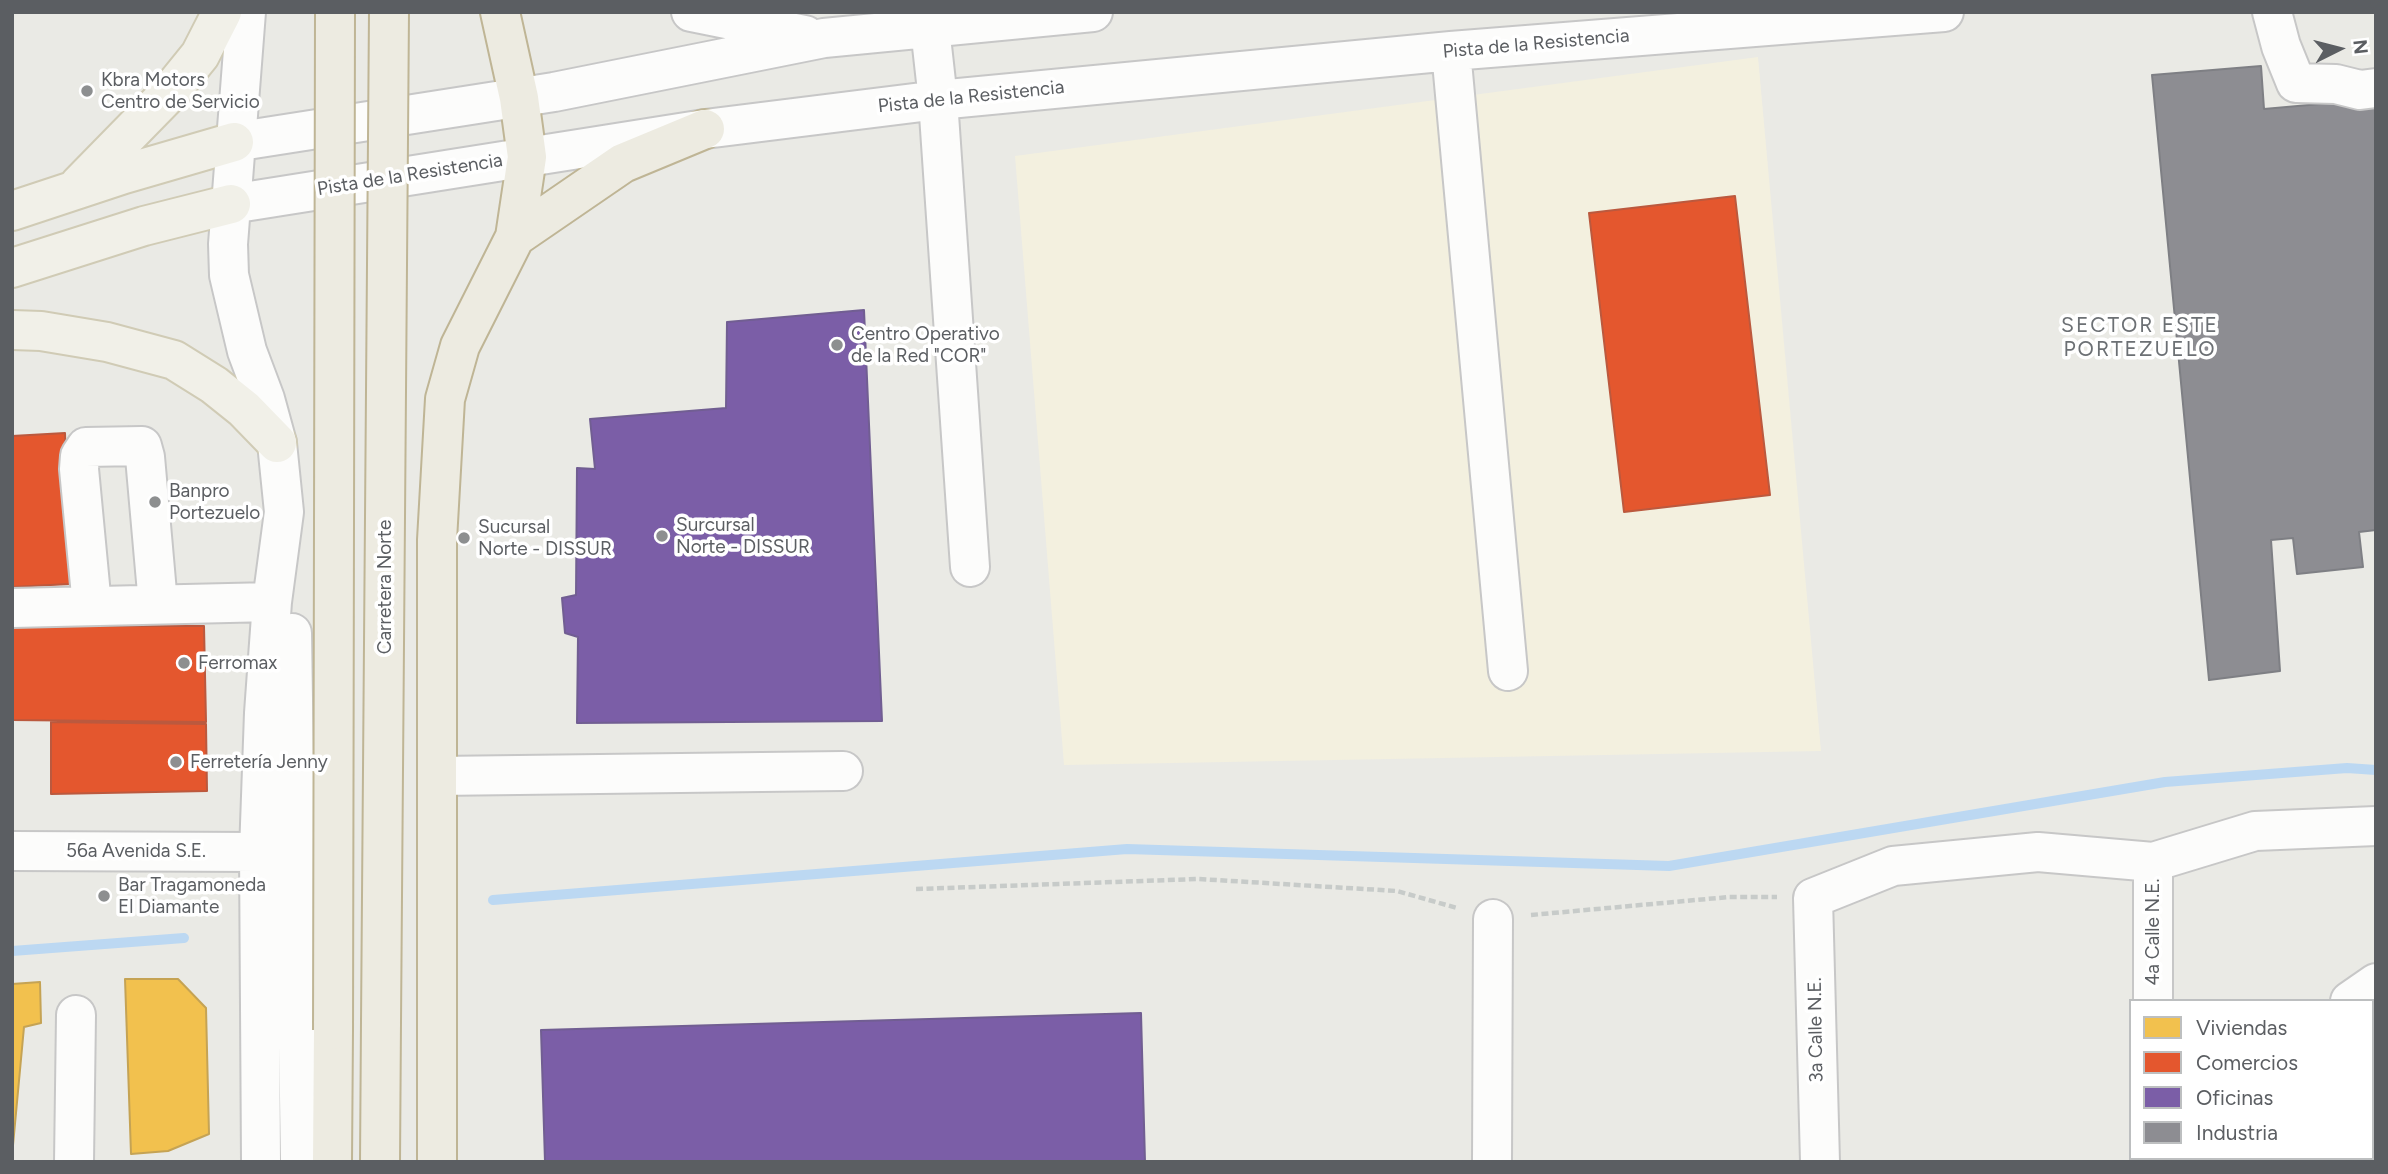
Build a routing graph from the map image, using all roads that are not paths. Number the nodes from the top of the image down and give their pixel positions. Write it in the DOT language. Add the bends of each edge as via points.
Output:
graph roads {
  1 [pos="222,12"];
  2 [pos="246,12"];
  3 [pos="335,12"];
  4 [pos="389,12"];
  5 [pos="500,12"];
  6 [pos="691,12"];
  7 [pos="1093,12"];
  8 [pos="1944,12"];
  9 [pos="2272,12"];
  10 [pos="930,28"];
  11 [pos="824,38"];
  12 [pos="1451,51"];
  13 [pos="2376,88"];
  14 [pos="519,98"];
  15 [pos="938,100"];
  16 [pos="705,129"];
  17 [pos="234,142"];
  18 [pos="527,157"];
  19 [pos="75,190"];
  20 [pos="231,204"];
  21 [pos="12,211"];
  22 [pos="515,237"];
  23 [pos="12,268"];
  24 [pos="12,330"];
  25 [pos="277,443"];
  26 [pos="284,512"];
  27 [pos="970,567"];
  28 [pos="272,602"];
  29 [pos="158,604"];
  30 [pos="92,606"];
  31 [pos="12,608"];
  32 [pos="1507,671"];
  33 [pos="843,771"];
  34 [pos="437,776"];
  35 [pos="2376,825"];
  36 [pos="12,851"];
  37 [pos="259,852"];
  38 [pos="2153,862"];
  39 [pos="1493,919"];
  40 [pos="2376,983"];
  41 [pos="2153,999"];
  42 [pos="2353,999"];
  43 [pos="76,1015"];
  44 [pos="74,1162"];
  45 [pos="261,1162"];
  46 [pos="300,1162"];
  47 [pos="332,1162"];
  48 [pos="380,1162"];
  49 [pos="437,1162"];
  50 [pos="1492,1162"];
  51 [pos="1819,1162"];
  1 -- 19 [label="main road" via="200,55 170,92"];
  2 -- 17 [label="street"];
  3 -- 47 [label="highway, bridge"];
  4 -- 48 [label="highway, Carretera Norte, bridge"];
  5 -- 14 [label="highway"];
  6 -- 11 [label="street"];
  7 -- 10 [label="street"];
  8 -- 12 [label="street, Pista de la Resistencia"];
  9 -- 13 [label="street" via="2297,83"];
  10 -- 11 [label="street"];
  10 -- 15 [label="street"];
  11 -- 14 [label="street"];
  12 -- 15 [label="street, Pista de la Resistencia"];
  12 -- 32 [label="street"];
  14 -- 17 [label="street"];
  14 -- 18 [label="highway"];
  15 -- 16 [label="street, Pista de la Resistencia"];
  15 -- 27 [label="street"];
  16 -- 18 [label="street, Pista de la Resistencia"];
  16 -- 22 [label="highway" via="623,163"];
  17 -- 19 [label="main road"];
  17 -- 20 [label="street"];
  18 -- 20 [label="street, Pista de la Resistencia"];
  18 -- 22 [label="highway"];
  19 -- 21 [label="main road"];
  20 -- 23 [label="main road, Pista de la Resistencia"];
  20 -- 25 [label="street" via="231,286"];
  22 -- 34 [label="highway" via="460,346 445,399 437,540"];
  24 -- 25 [label="main road" via="107,342 174,360 214,385"];
  25 -- 26 [label="street"];
  26 -- 28 [label="street"];
  26 -- 46 [label="street" via="293,637"];
  28 -- 29 [label="street"];
  28 -- 37 [label="street" via="257,712"];
  29 -- 30 [label="street"];
  29 -- 30 [label="street" via="142,446 86,447 79,469"];
  30 -- 31 [label="street"];
  33 -- 34 [label="street"];
  34 -- 49 [label="highway"];
  35 -- 38 [label="street" via="2255,831"];
  36 -- 37 [label="street, 56a Avenida S.E."];
  37 -- 45 [label="street"];
  38 -- 41 [label="street, 4a Calle N.E."];
  38 -- 51 [label="street, 3a Calle N.E." via="2038,852 1893,866 1813,898"];
  39 -- 50 [label="street"];
  40 -- 42 [label="street"];
  43 -- 44 [label="street"];
}
